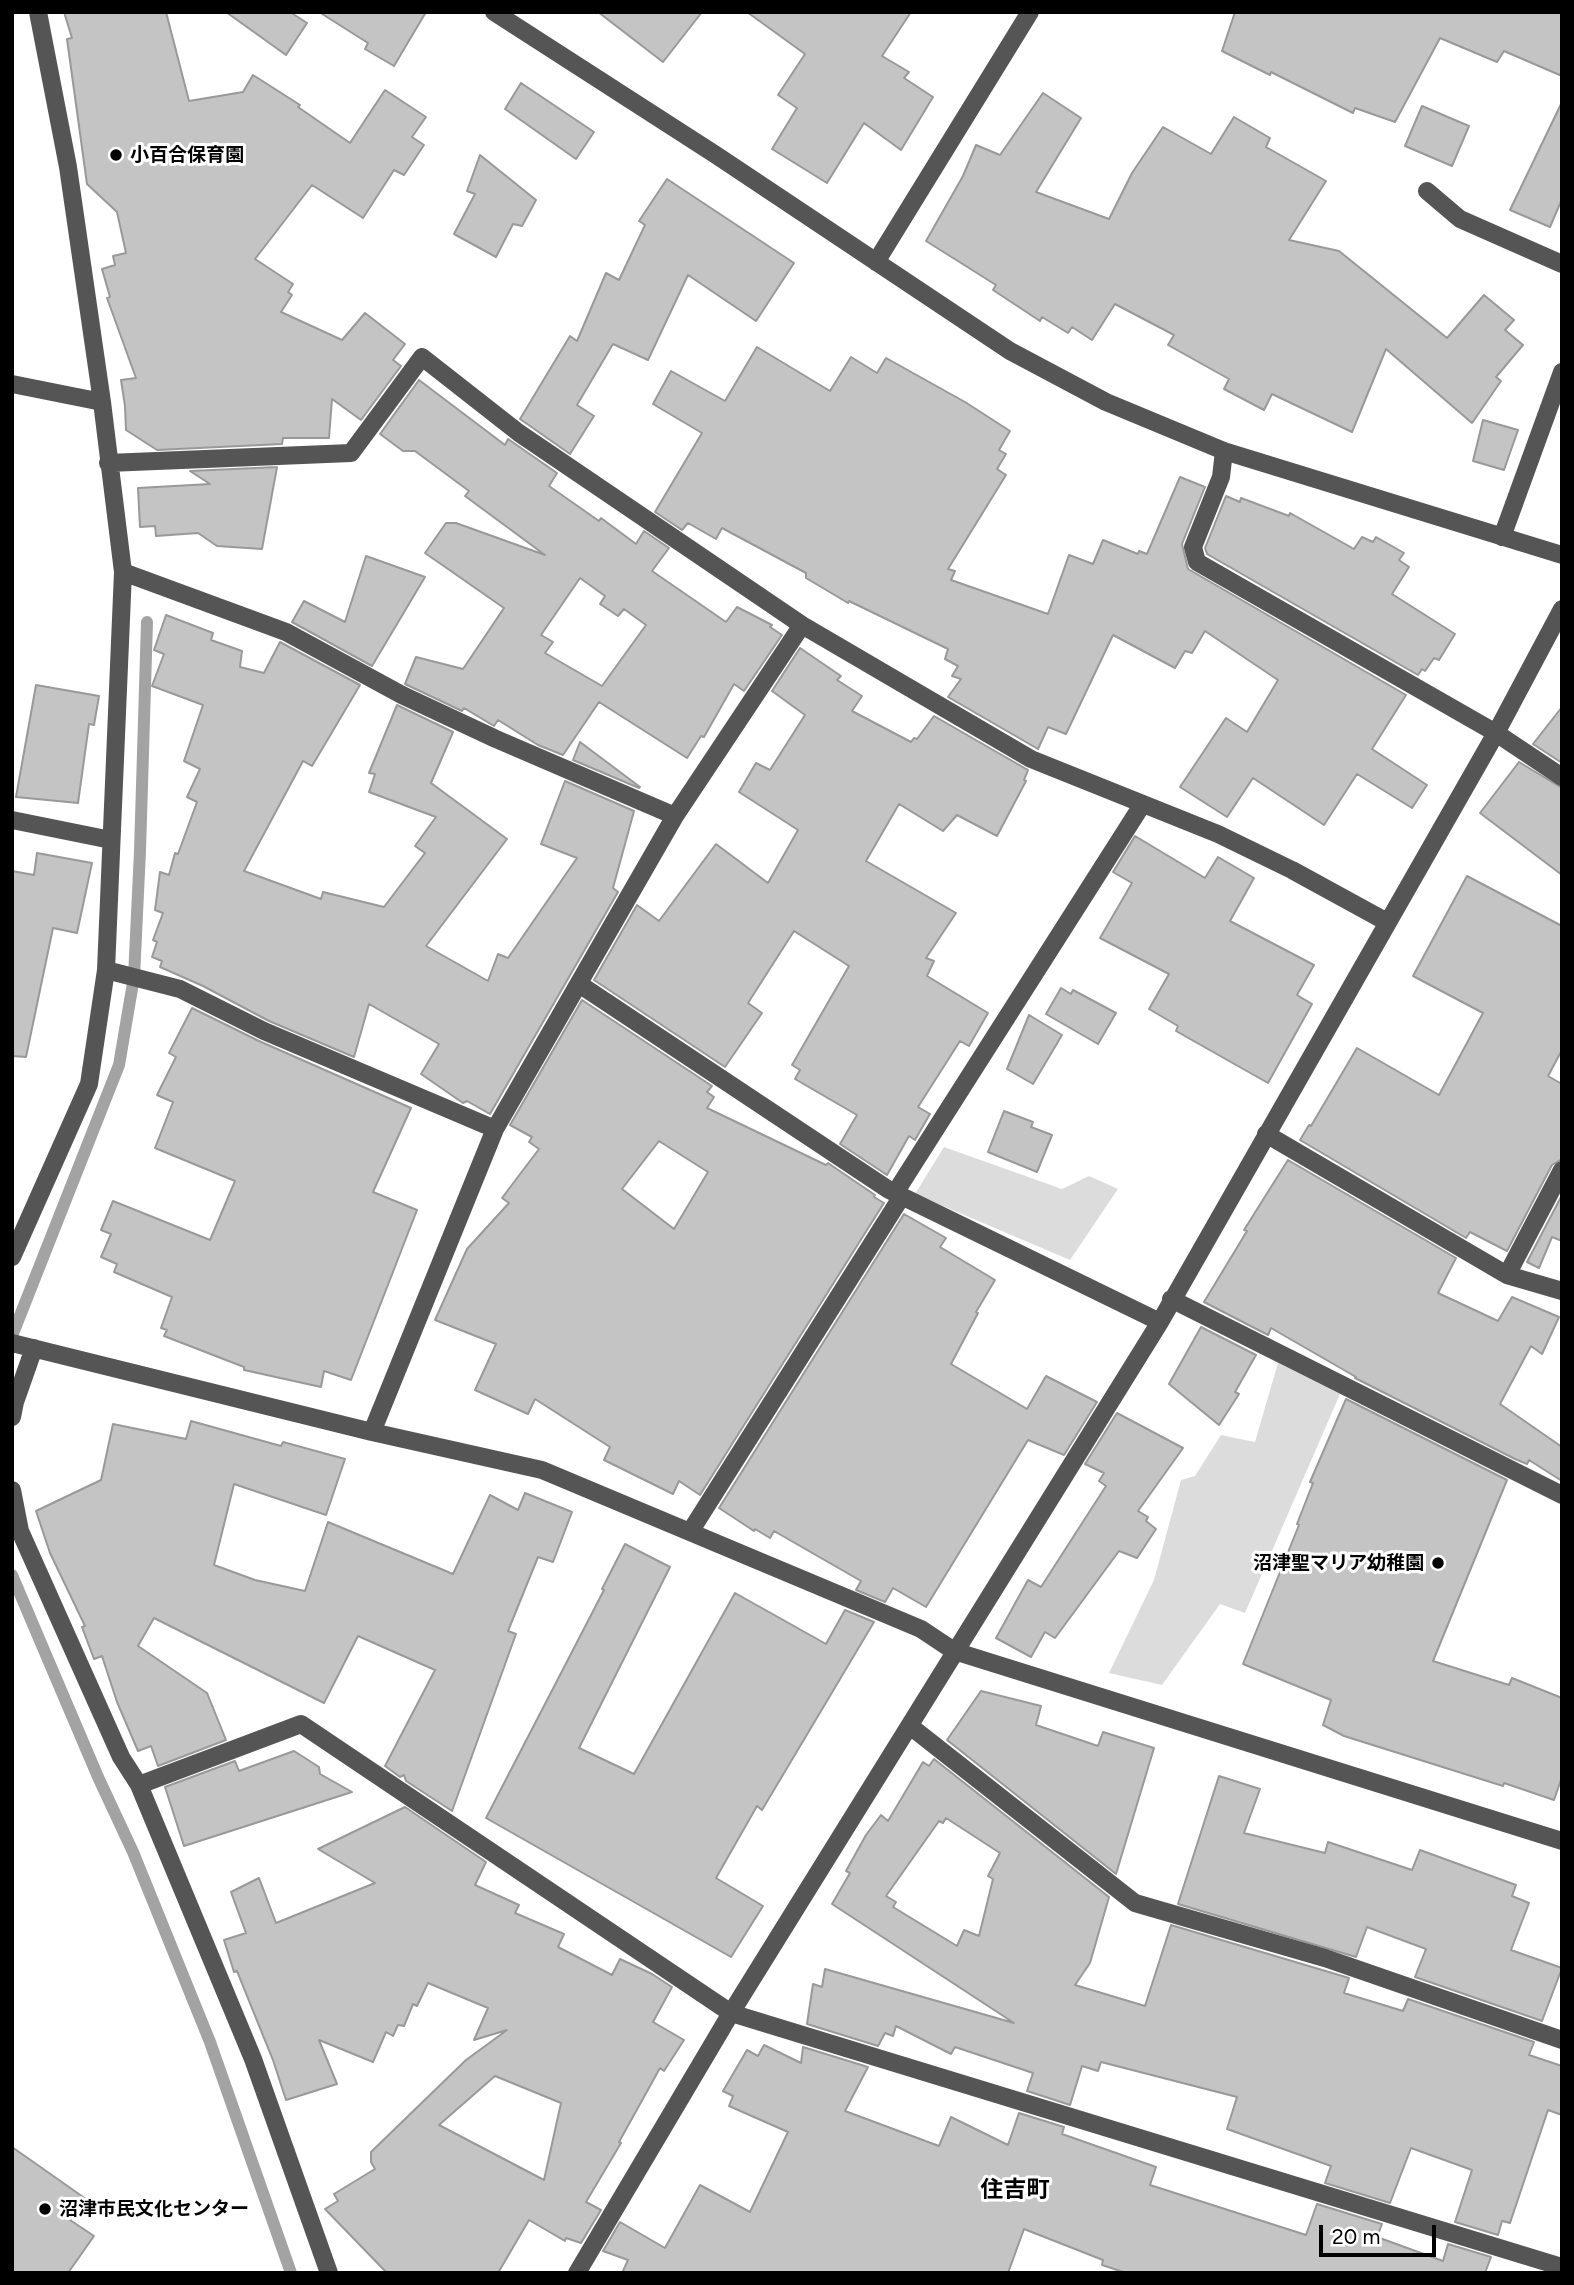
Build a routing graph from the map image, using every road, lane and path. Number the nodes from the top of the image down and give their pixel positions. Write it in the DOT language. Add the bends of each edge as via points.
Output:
graph roads {
  1 [pos="38,12"];
  2 [pos="494,12"];
  3 [pos="1030,12"];
  4 [pos="1427,191"];
  5 [pos="876,262"];
  6 [pos="1562,264"];
  7 [pos="1562,372"];
  8 [pos="12,384"];
  9 [pos="102,402"];
  10 [pos="1224,452"];
  11 [pos="108,463"];
  12 [pos="1502,537"];
  13 [pos="1562,555"];
  14 [pos="124,572"];
  15 [pos="1562,608"];
  16 [pos="802,625"];
  17 [pos="1496,733"];
  18 [pos="1562,777"];
  19 [pos="1142,805"];
  20 [pos="675,816"];
  21 [pos="12,820"];
  22 [pos="111,840"];
  23 [pos="1387,922"];
  24 [pos="106,970"];
  25 [pos="579,984"];
  26 [pos="495,1129"];
  27 [pos="1266,1133"];
  28 [pos="1562,1170"];
  29 [pos="899,1195"];
  30 [pos="12,1257"];
  31 [pos="1507,1275"];
  32 [pos="1562,1291"];
  33 [pos="1171,1299"];
  34 [pos="1160,1322"];
  35 [pos="12,1343"];
  36 [pos="34,1348"];
  37 [pos="12,1417"];
  38 [pos="372,1432"];
  39 [pos="12,1490"];
  40 [pos="1562,1495"];
  41 [pos="690,1531"];
  42 [pos="954,1651"];
  43 [pos="910,1726"];
  44 [pos="138,1785"];
  45 [pos="1562,1841"];
  46 [pos="731,2013"];
  47 [pos="1562,2040"];
  48 [pos="1562,2267"];
  49 [pos="329,2273"];
  50 [pos="577,2273"];
  1 -- 9 [label="street" via="68,167"];
  2 -- 5 [label="street"];
  3 -- 5 [label="street"];
  4 -- 6 [label="street" via="1460,219"];
  5 -- 10 [label="street" via="1010,351 1106,402"];
  7 -- 12 [label="street"];
  8 -- 9 [label="street"];
  9 -- 11 [label="street"];
  10 -- 12 [label="street"];
  10 -- 17 [label="street" via="1221,477 1193,547 1197,562"];
  11 -- 14 [label="street"];
  11 -- 16 [label="street" via="351,453 422,357 519,433"];
  12 -- 13 [label="street"];
  14 -- 20 [label="street" via="286,632 426,706"];
  14 -- 22 [label="street"];
  15 -- 17 [label="street"];
  16 -- 19 [label="street" via="1031,759"];
  16 -- 20 [label="street"];
  17 -- 18 [label="street"];
  17 -- 23 [label="street"];
  19 -- 23 [label="street" via="1218,834"];
  19 -- 29 [label="street"];
  20 -- 25 [label="street"];
  21 -- 22 [label="street"];
  22 -- 24 [label="street"];
  23 -- 27 [label="street"];
  24 -- 26 [label="street" via="180,989 264,1031"];
  24 -- 30 [label="street" via="89,1084"];
  25 -- 26 [label="street"];
  25 -- 29 [label="street"];
  26 -- 38 [label="street"];
  27 -- 31 [label="street"];
  27 -- 33 [label="street"];
  28 -- 31 [label="street"];
  29 -- 34 [label="street"];
  29 -- 41 [label="street"];
  31 -- 32 [label="street"];
  33 -- 34 [label="street"];
  33 -- 40 [label="street"];
  34 -- 42 [label="street"];
  35 -- 36 [label="street"];
  36 -- 37 [label="street"];
  36 -- 38 [label="street"];
  38 -- 41 [label="street" via="542,1470"];
  39 -- 44 [label="street" via="20,1531 121,1757"];
  41 -- 42 [label="street" via="921,1629"];
  42 -- 43 [label="street"];
  42 -- 45 [label="street"];
  43 -- 46 [label="street"];
  43 -- 47 [label="street" via="1135,1903 1325,1958"];
  44 -- 46 [label="street" via="301,1724"];
  44 -- 49 [label="street" via="253,2059"];
  46 -- 48 [label="street"];
  46 -- 50 [label="street"];
}
